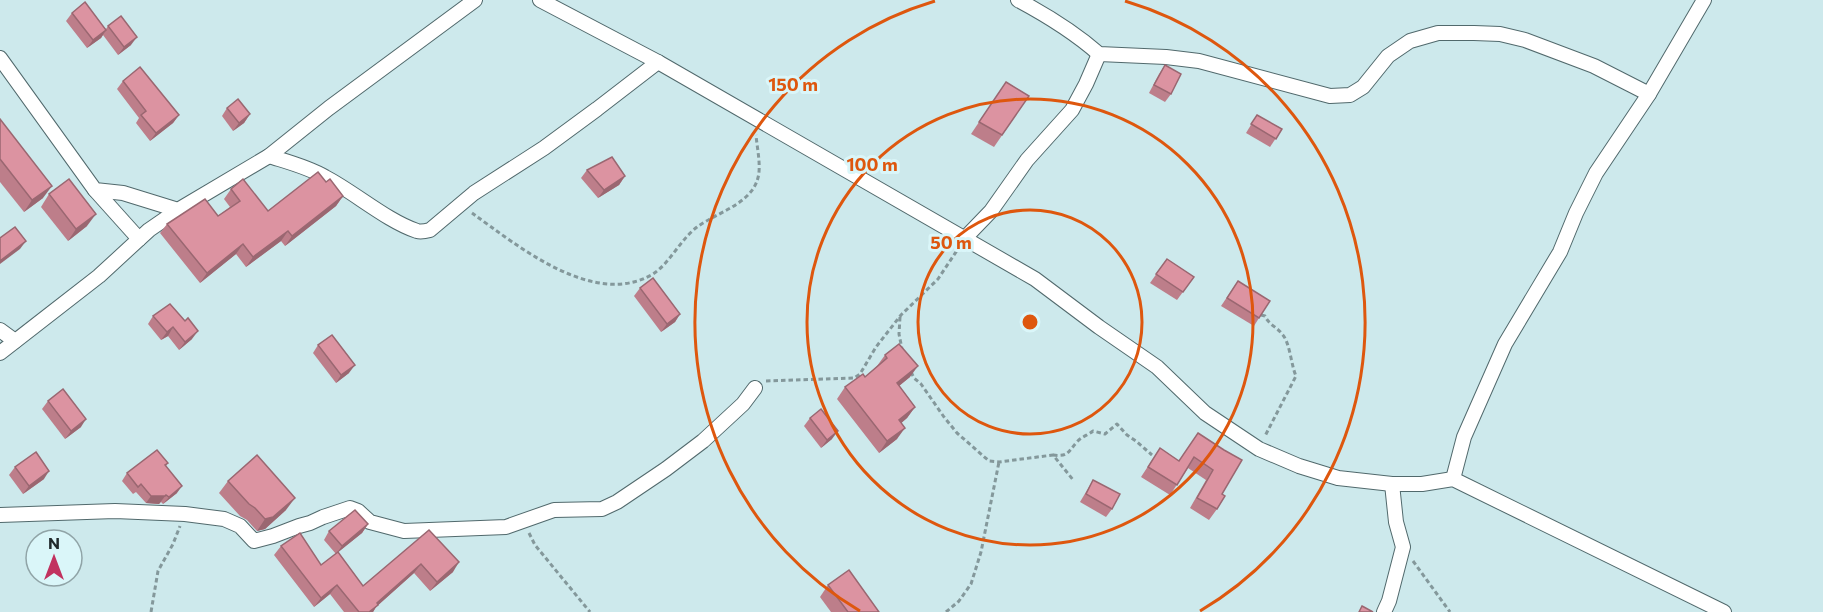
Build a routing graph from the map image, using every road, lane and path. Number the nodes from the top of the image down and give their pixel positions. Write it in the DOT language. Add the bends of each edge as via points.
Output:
graph roads {
  1 [pos="475,0"];
  2 [pos="540,0"];
  3 [pos="1018,0"];
  4 [pos="1704,0"];
  5 [pos="1099,54"];
  6 [pos="0,58"];
  7 [pos="658,62"];
  8 [pos="1649,94"];
  9 [pos="754,119"];
  10 [pos="269,156"];
  11 [pos="95,190"];
  12 [pos="461,205"];
  13 [pos="178,210"];
  14 [pos="965,238"];
  15 [pos="139,239"];
  16 [pos="901,315"];
  17 [pos="1261,315"];
  18 [pos="0,330"];
  19 [pos="15,341"];
  20 [pos="902,350"];
  21 [pos="0,352"];
  22 [pos="910,369"];
  23 [pos="754,388"];
  24 [pos="1259,449"];
  25 [pos="1053,455"];
  26 [pos="1152,455"];
  27 [pos="999,462"];
  28 [pos="1453,479"];
  29 [pos="1074,481"];
  30 [pos="1392,484"];
  31 [pos="185,514"];
  32 [pos="0,515"];
  33 [pos="523,521"];
  34 [pos="1403,547"];
  35 [pos="151,612"];
  36 [pos="590,612"];
  37 [pos="945,612"];
  38 [pos="1384,612"];
  39 [pos="1450,612"];
  40 [pos="1724,612"];
  1 -- 10 [label="street"];
  2 -- 7 [label="street"];
  3 -- 5 [label="street" via="1079,36"];
  4 -- 8 [label="street"];
  5 -- 8 [label="street" via="1199,61 1330,96 1350,95 1363,87 1388,56 1410,41 1438,33 1500,34 1567,55"];
  5 -- 14 [label="street" via="1072,110"];
  6 -- 11 [label="street"];
  7 -- 9 [label="street"];
  7 -- 12 [label="street"];
  8 -- 28 [label="street" via="1596,173 1560,252 1505,344 1464,436"];
  9 -- 12 [label="path" via="759,173 753,191 697,228 656,272 642,279 608,284 565,272 511,242"];
  9 -- 14 [label="street"];
  10 -- 12 [label="street" via="325,176 417,231 430,230"];
  10 -- 13 [label="street"];
  11 -- 13 [label="street" via="123,193"];
  11 -- 15 [label="street"];
  13 -- 15 [label="street"];
  14 -- 16 [label="path" via="938,279"];
  14 -- 24 [label="street" via="1035,279 1157,367 1205,412"];
  15 -- 19 [label="street" via="99,276"];
  16 -- 20 [label="path"];
  16 -- 23 [label="path" via="854,378 771,380"];
  17 -- 24 [label="path" via="1284,335 1296,376"];
  18 -- 19 [label="street"];
  19 -- 21 [label="street"];
  22 -- 27 [label="path" via="957,433 989,461"];
  23 -- 33 [label="street" via="743,404 703,441 616,502 602,509 554,510"];
  24 -- 30 [label="street" via="1338,478"];
  25 -- 26 [label="path" via="1063,456 1093,431 1105,434 1117,424"];
  25 -- 27 [label="path"];
  25 -- 29 [label="path"];
  27 -- 37 [label="path" via="971,584"];
  28 -- 30 [label="street"];
  28 -- 40 [label="street"];
  30 -- 34 [label="street"];
  31 -- 32 [label="street" via="115,511"];
  31 -- 33 [label="street" via="224,519 240,526 254,541 350,508 370,522 404,531 506,527"];
  31 -- 35 [label="path" via="158,571"];
  33 -- 36 [label="path" via="535,545"];
  34 -- 38 [label="street"];
  34 -- 39 [label="path"];
}
